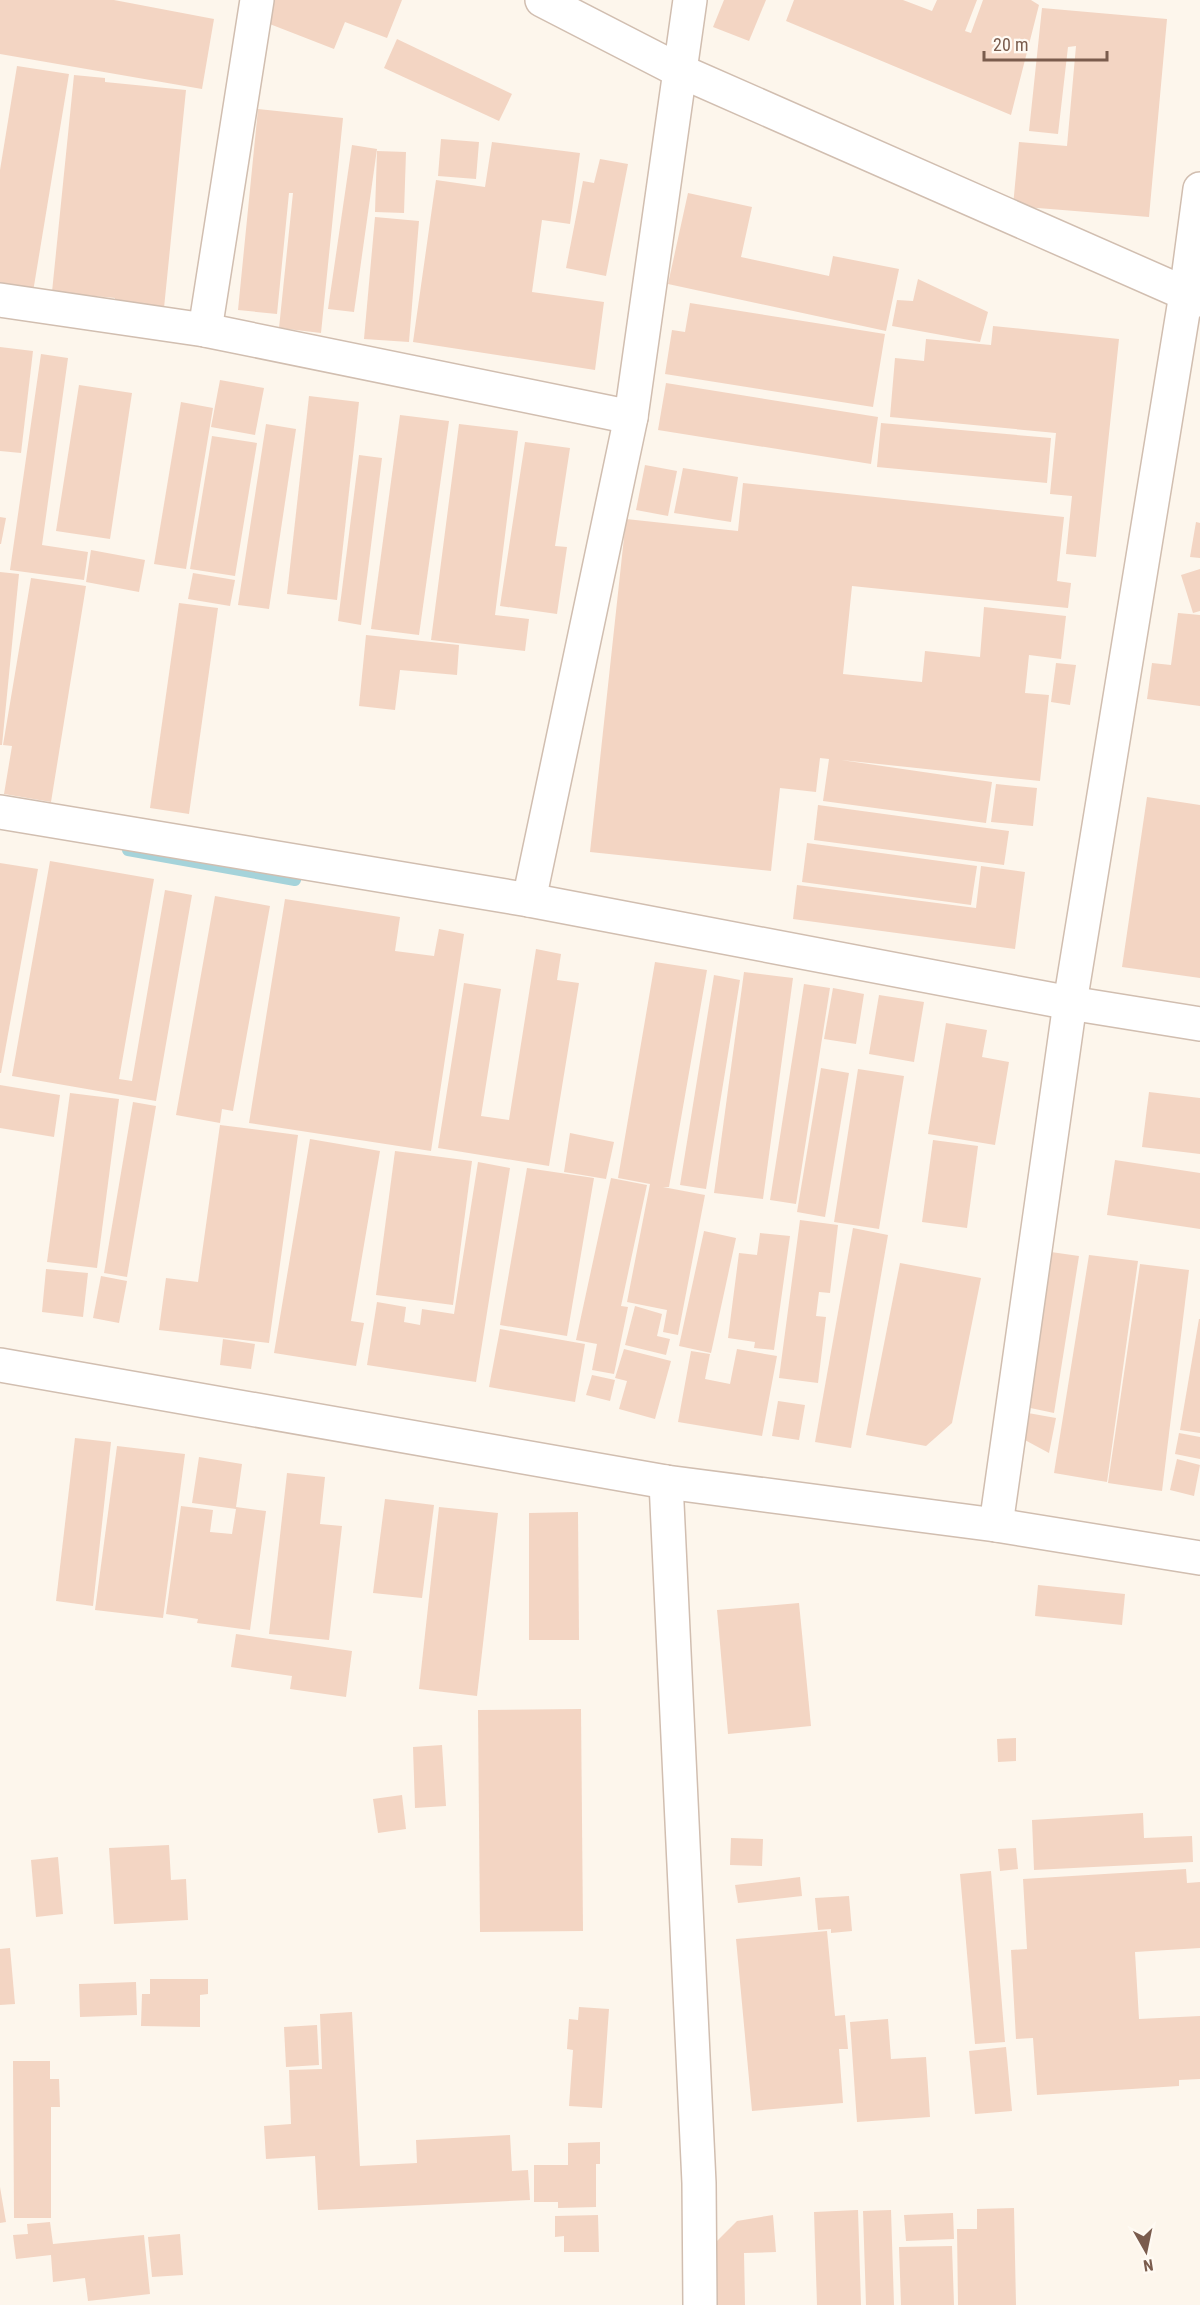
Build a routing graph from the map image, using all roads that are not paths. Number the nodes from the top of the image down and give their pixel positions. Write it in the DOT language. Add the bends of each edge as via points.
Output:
graph roads {
  1 [pos="256,0"];
  2 [pos="542,0"];
  3 [pos="690,0"];
  4 [pos="678,70"];
  5 [pos="1200,189"];
  6 [pos="1193,297"];
  7 [pos="0,300"];
  8 [pos="205,330"];
  9 [pos="631,417"];
  10 [pos="0,812"];
  11 [pos="529,900"];
  12 [pos="1070,1003"];
  13 [pos="1200,1023"];
  14 [pos="0,1365"];
  15 [pos="666,1482"];
  16 [pos="996,1525"];
  17 [pos="1200,1558"];
  18 [pos="700,2305"];
  1 -- 8 [label="street"];
  2 -- 4 [label="street"];
  3 -- 4 [label="street"];
  4 -- 6 [label="street"];
  4 -- 9 [label="street"];
  5 -- 6 [label="street"];
  6 -- 12 [label="street"];
  7 -- 8 [label="street"];
  8 -- 9 [label="street"];
  9 -- 11 [label="street"];
  10 -- 11 [label="street"];
  11 -- 12 [label="street"];
  12 -- 13 [label="street"];
  12 -- 16 [label="street"];
  14 -- 15 [label="street"];
  15 -- 16 [label="street"];
  15 -- 18 [label="street" via="699,2183"];
  16 -- 17 [label="street"];
}
